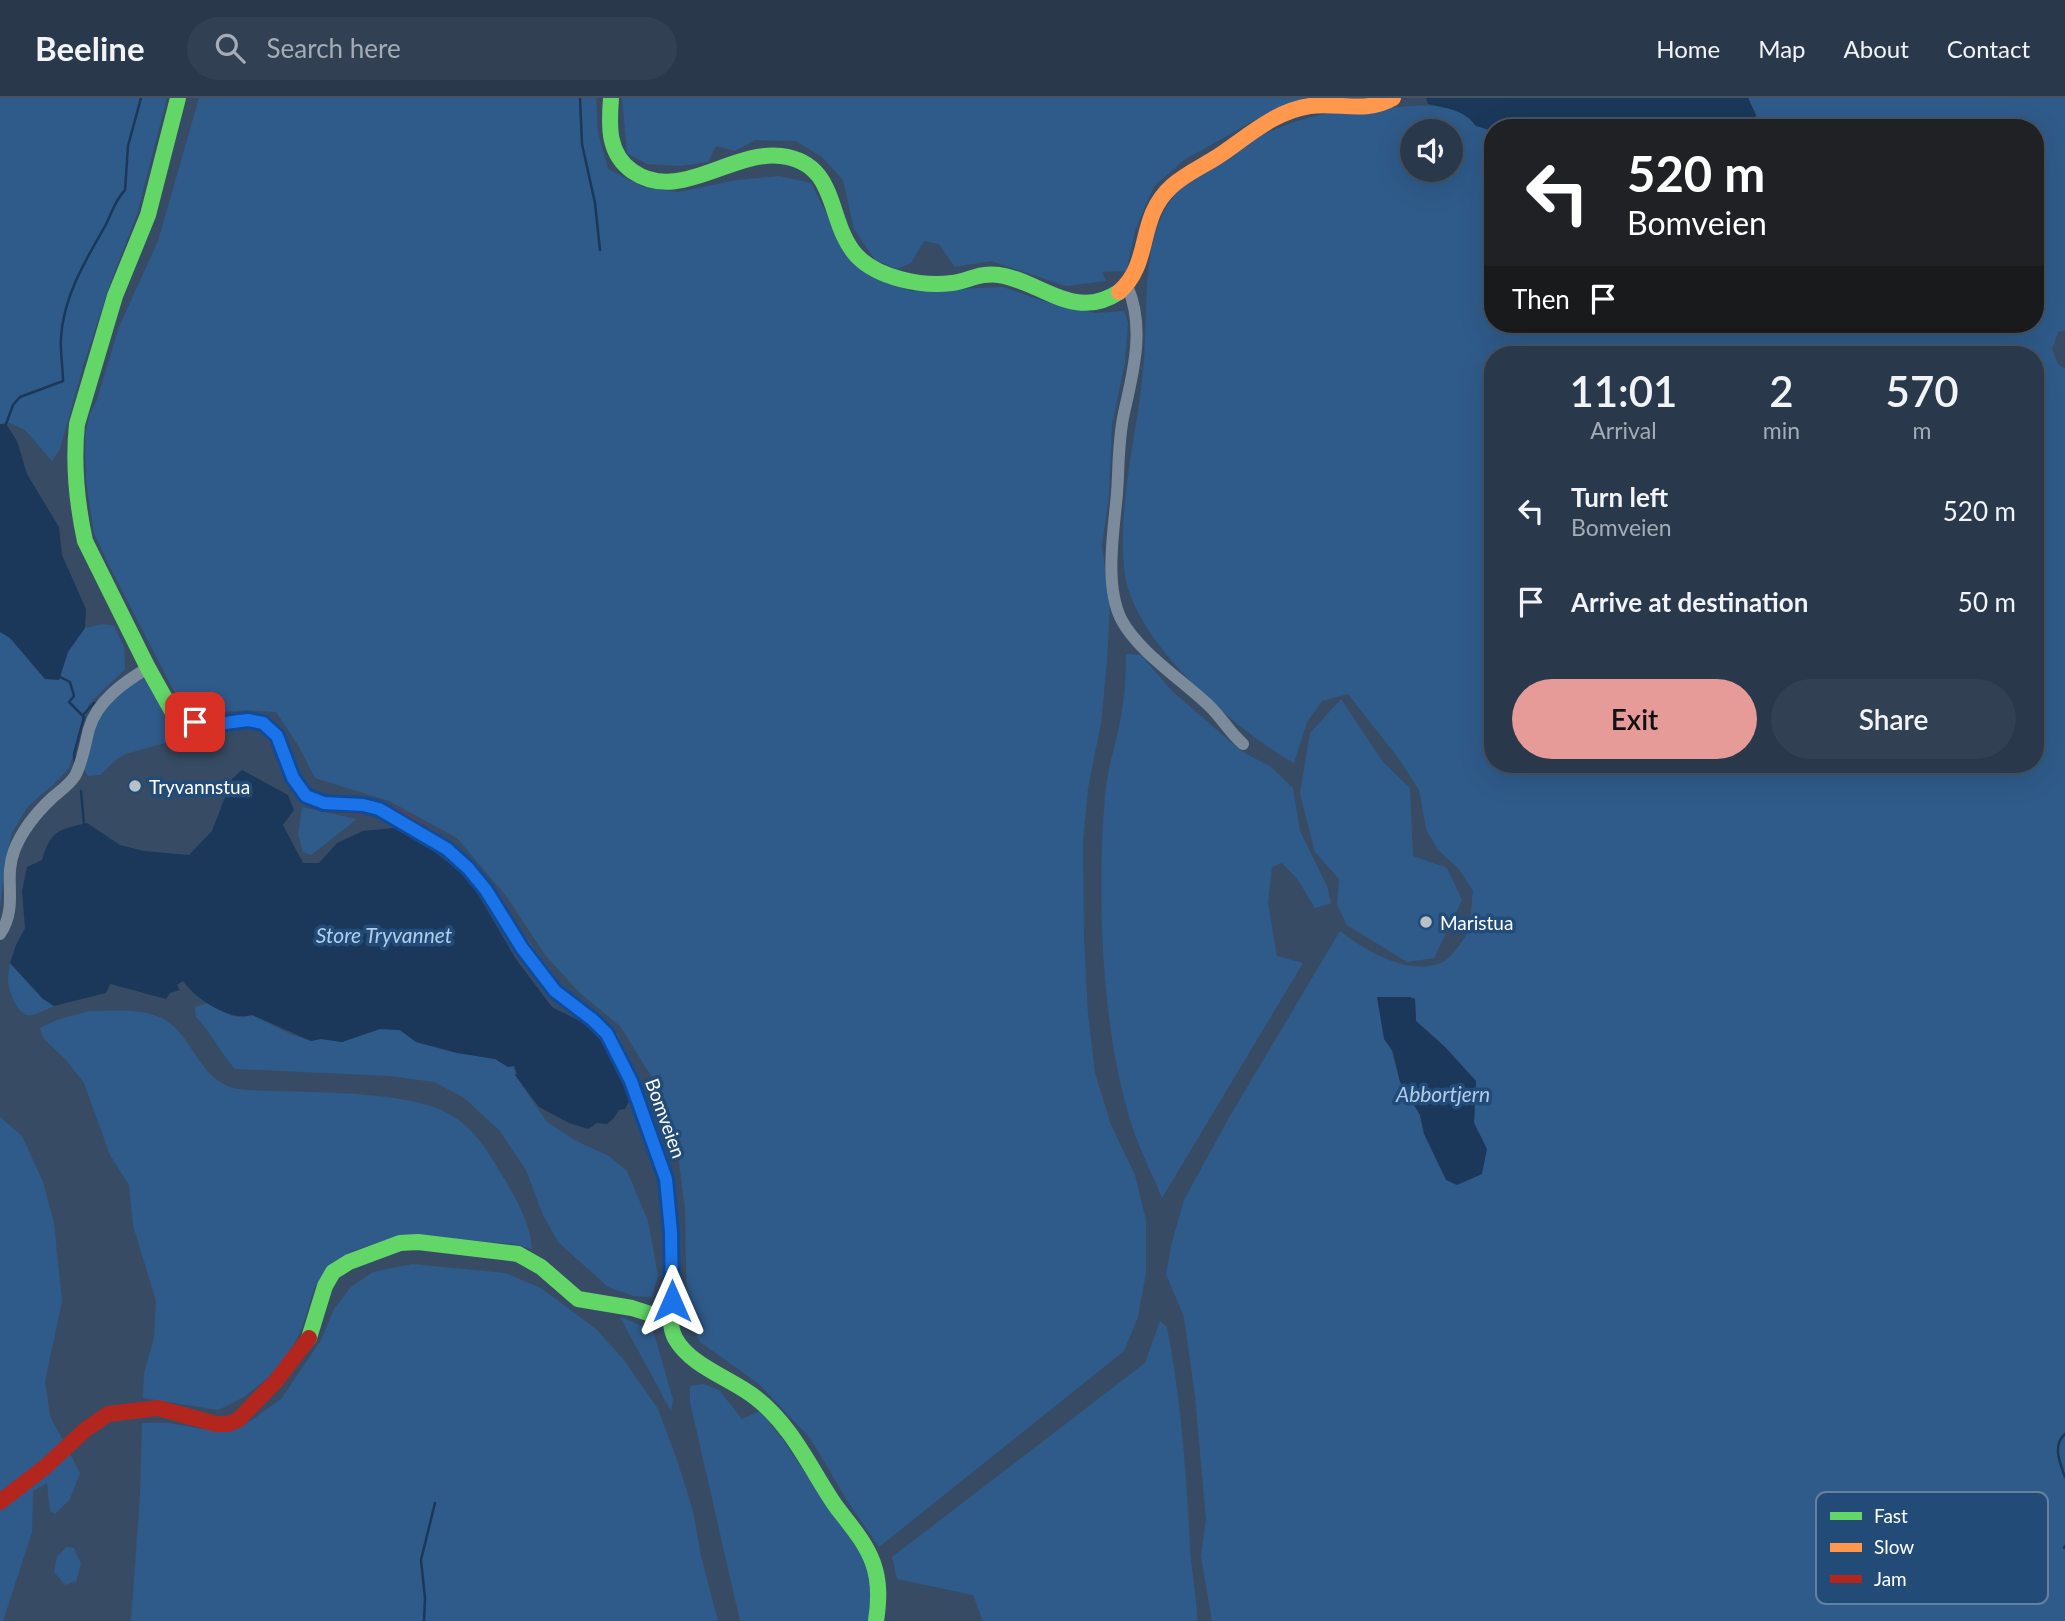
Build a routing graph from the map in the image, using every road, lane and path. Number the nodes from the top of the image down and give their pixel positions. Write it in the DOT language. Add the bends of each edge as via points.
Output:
graph roads {
  1 [pos="178,98"];
  2 [pos="611,98"];
  3 [pos="1393,98"];
  4 [pos="1128,288"];
  5 [pos="148,668"];
  6 [pos="1243,744"];
  7 [pos="0,934"];
  8 [pos="671,1316"];
  9 [pos="0,1502"];
  10 [pos="876,1621"];
  1 -- 5 [label="street" via="148,215 115,296 75,435 85,541"];
  2 -- 4 [label="street" via="612,148 638,176 671,182 761,158 793,158 811,169 825,186 856,254 902,278 942,284 1000,275 1079,304 1100,301"];
  3 -- 4 [label="street" via="1375,107 1316,106 1289,112 1172,186 1152,208 1138,271"];
  4 -- 6 [label="street" via="1136,341 1118,447 1112,560 1117,607 1145,648 1206,702"];
  5 -- 7 [label="street" via="100,708 74,777 38,811 18,842 10,869 11,911"];
  5 -- 8 [label="street, Bomveien" via="168,705 186,721 263,723 277,736 293,778 306,796 324,803 379,809 447,849 486,890 555,991 607,1034 631,1081 666,1179"];
  8 -- 9 [label="street" via="578,1299 518,1254 400,1243 333,1272 309,1339 243,1417 219,1424 158,1408 108,1414"];
  8 -- 10 [label="street, Bomveien" via="680,1347 751,1393 776,1417 862,1541 877,1577"];
}
